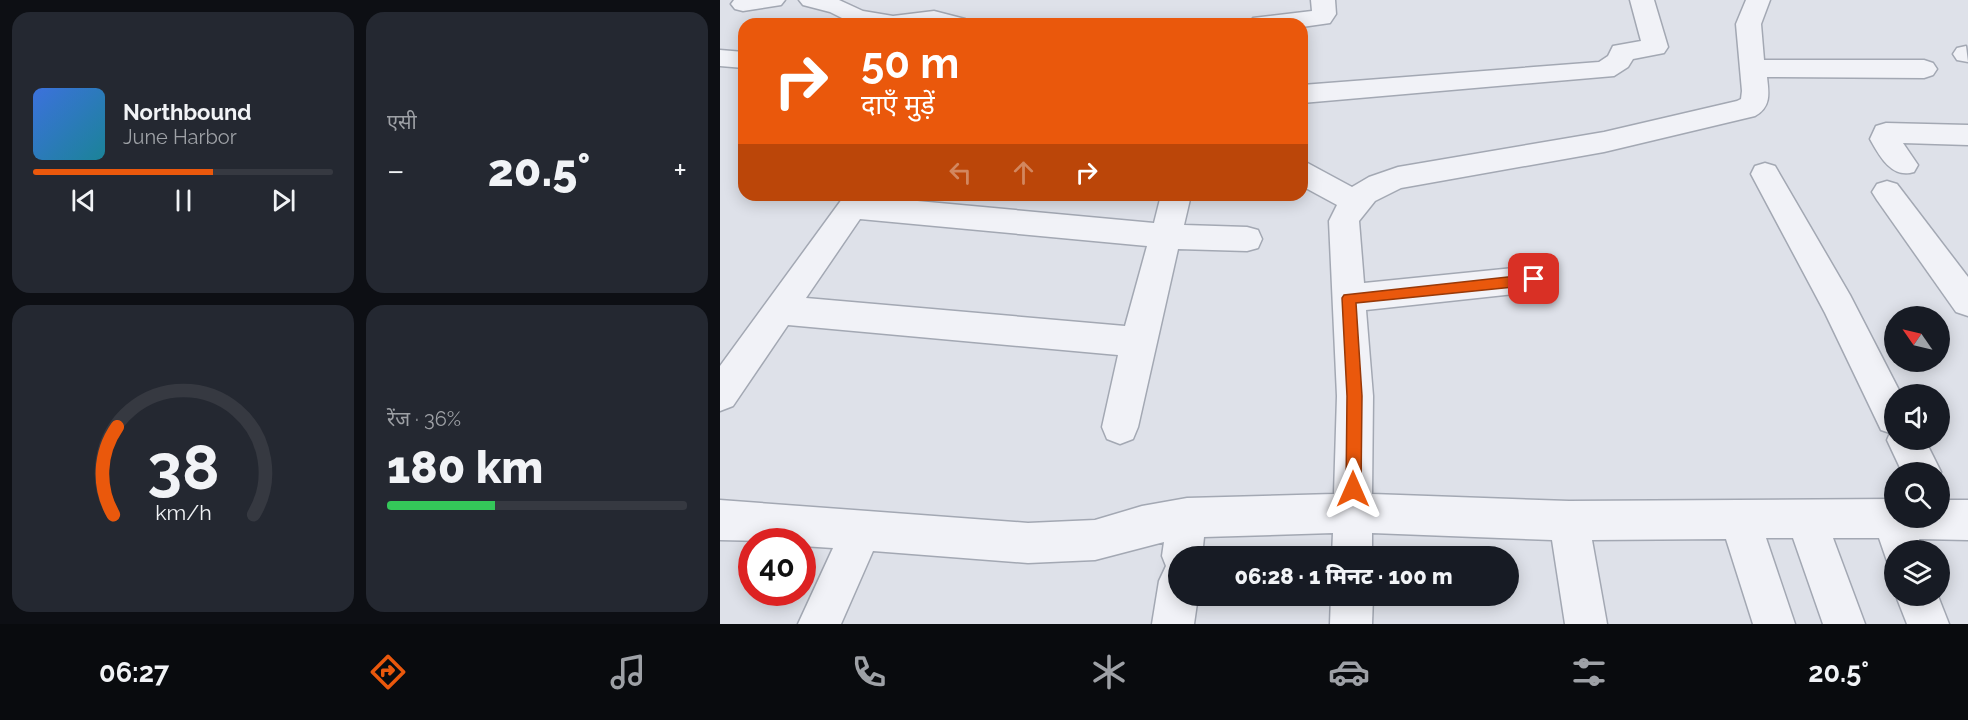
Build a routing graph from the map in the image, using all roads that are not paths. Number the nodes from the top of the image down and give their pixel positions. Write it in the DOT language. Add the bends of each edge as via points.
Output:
graph roads {
  1 [pos="773,0"];
  2 [pos="811,0"];
  3 [pos="1323,0"];
  4 [pos="1642,0"];
  5 [pos="1758,0"];
  6 [pos="743,4"];
  7 [pos="1264,16"];
  8 [pos="861,18"];
  9 [pos="720,58"];
  10 [pos="738,60"];
  11 [pos="1755,68"];
  12 [pos="1924,69"];
  13 [pos="1308,94"];
  14 [pos="1968,135"];
  15 [pos="1904,165"];
  16 [pos="1765,174"];
  17 [pos="1308,175"];
  18 [pos="1887,192"];
  19 [pos="1354,200"];
  20 [pos="857,201"];
  21 [pos="1174,201"];
  22 [pos="1165,236"];
  23 [pos="1247,239"];
  24 [pos="1534,279"];
  25 [pos="1348,298"];
  26 [pos="1968,302"];
  27 [pos="782,310"];
  28 [pos="1138,342"];
  29 [pos="725,380"];
  30 [pos="1884,398"];
  31 [pos="1120,427"];
  32 [pos="1353,513"];
  33 [pos="1951,516"];
  34 [pos="1187,518"];
  35 [pos="1806,518"];
  36 [pos="720,519"];
  37 [pos="1740,519"];
  38 [pos="1569,521"];
  39 [pos="862,530"];
  40 [pos="1897,535"];
  41 [pos="1183,546"];
  42 [pos="1352,546"];
  43 [pos="1176,606"];
  44 [pos="1352,606"];
  45 [pos="1921,606"];
  46 [pos="819,624"];
  47 [pos="1173,624"];
  48 [pos="1351,624"];
  49 [pos="1586,624"];
  50 [pos="1774,624"];
  51 [pos="1844,624"];
  52 [pos="1928,624"];
  1 -- 6 [label="street"];
  2 -- 8 [label="street"];
  3 -- 7 [label="street" via="1321,18"];
  4 -- 13 [label="street" via="1655,47 1623,52 1615,65 1605,70"];
  5 -- 11 [label="street" via="1748,17 1747,28"];
  9 -- 10 [label="street"];
  11 -- 12 [label="street"];
  11 -- 19 [label="street" via="1757,93 1754,104 1744,110 1604,142 1398,178 1373,186"];
  14 -- 15 [label="street" via="1886,133 1884,139"];
  16 -- 30 [label="street"];
  17 -- 19 [label="street"];
  18 -- 26 [label="street"];
  19 -- 25 [label="street" via="1344,221"];
  20 -- 22 [label="street"];
  20 -- 27 [label="street"];
  21 -- 22 [label="street"];
  22 -- 23 [label="street"];
  22 -- 28 [label="street"];
  24 -- 25 [label="street"];
  25 -- 32 [label="street" via="1354,396"];
  27 -- 28 [label="street"];
  27 -- 29 [label="street"];
  28 -- 31 [label="street"];
  32 -- 34 [label="street"];
  32 -- 38 [label="street"];
  32 -- 42 [label="street"];
  33 -- 40 [label="street"];
  34 -- 39 [label="street" via="1095,540 1028,543"];
  34 -- 41 [label="street"];
  35 -- 37 [label="street"];
  35 -- 40 [label="street"];
  35 -- 51 [label="street"];
  36 -- 39 [label="street"];
  37 -- 38 [label="street"];
  37 -- 50 [label="street"];
  38 -- 49 [label="street"];
  39 -- 46 [label="street"];
  43 -- 47 [label="street"];
  44 -- 48 [label="street"];
  45 -- 52 [label="street"];
}
